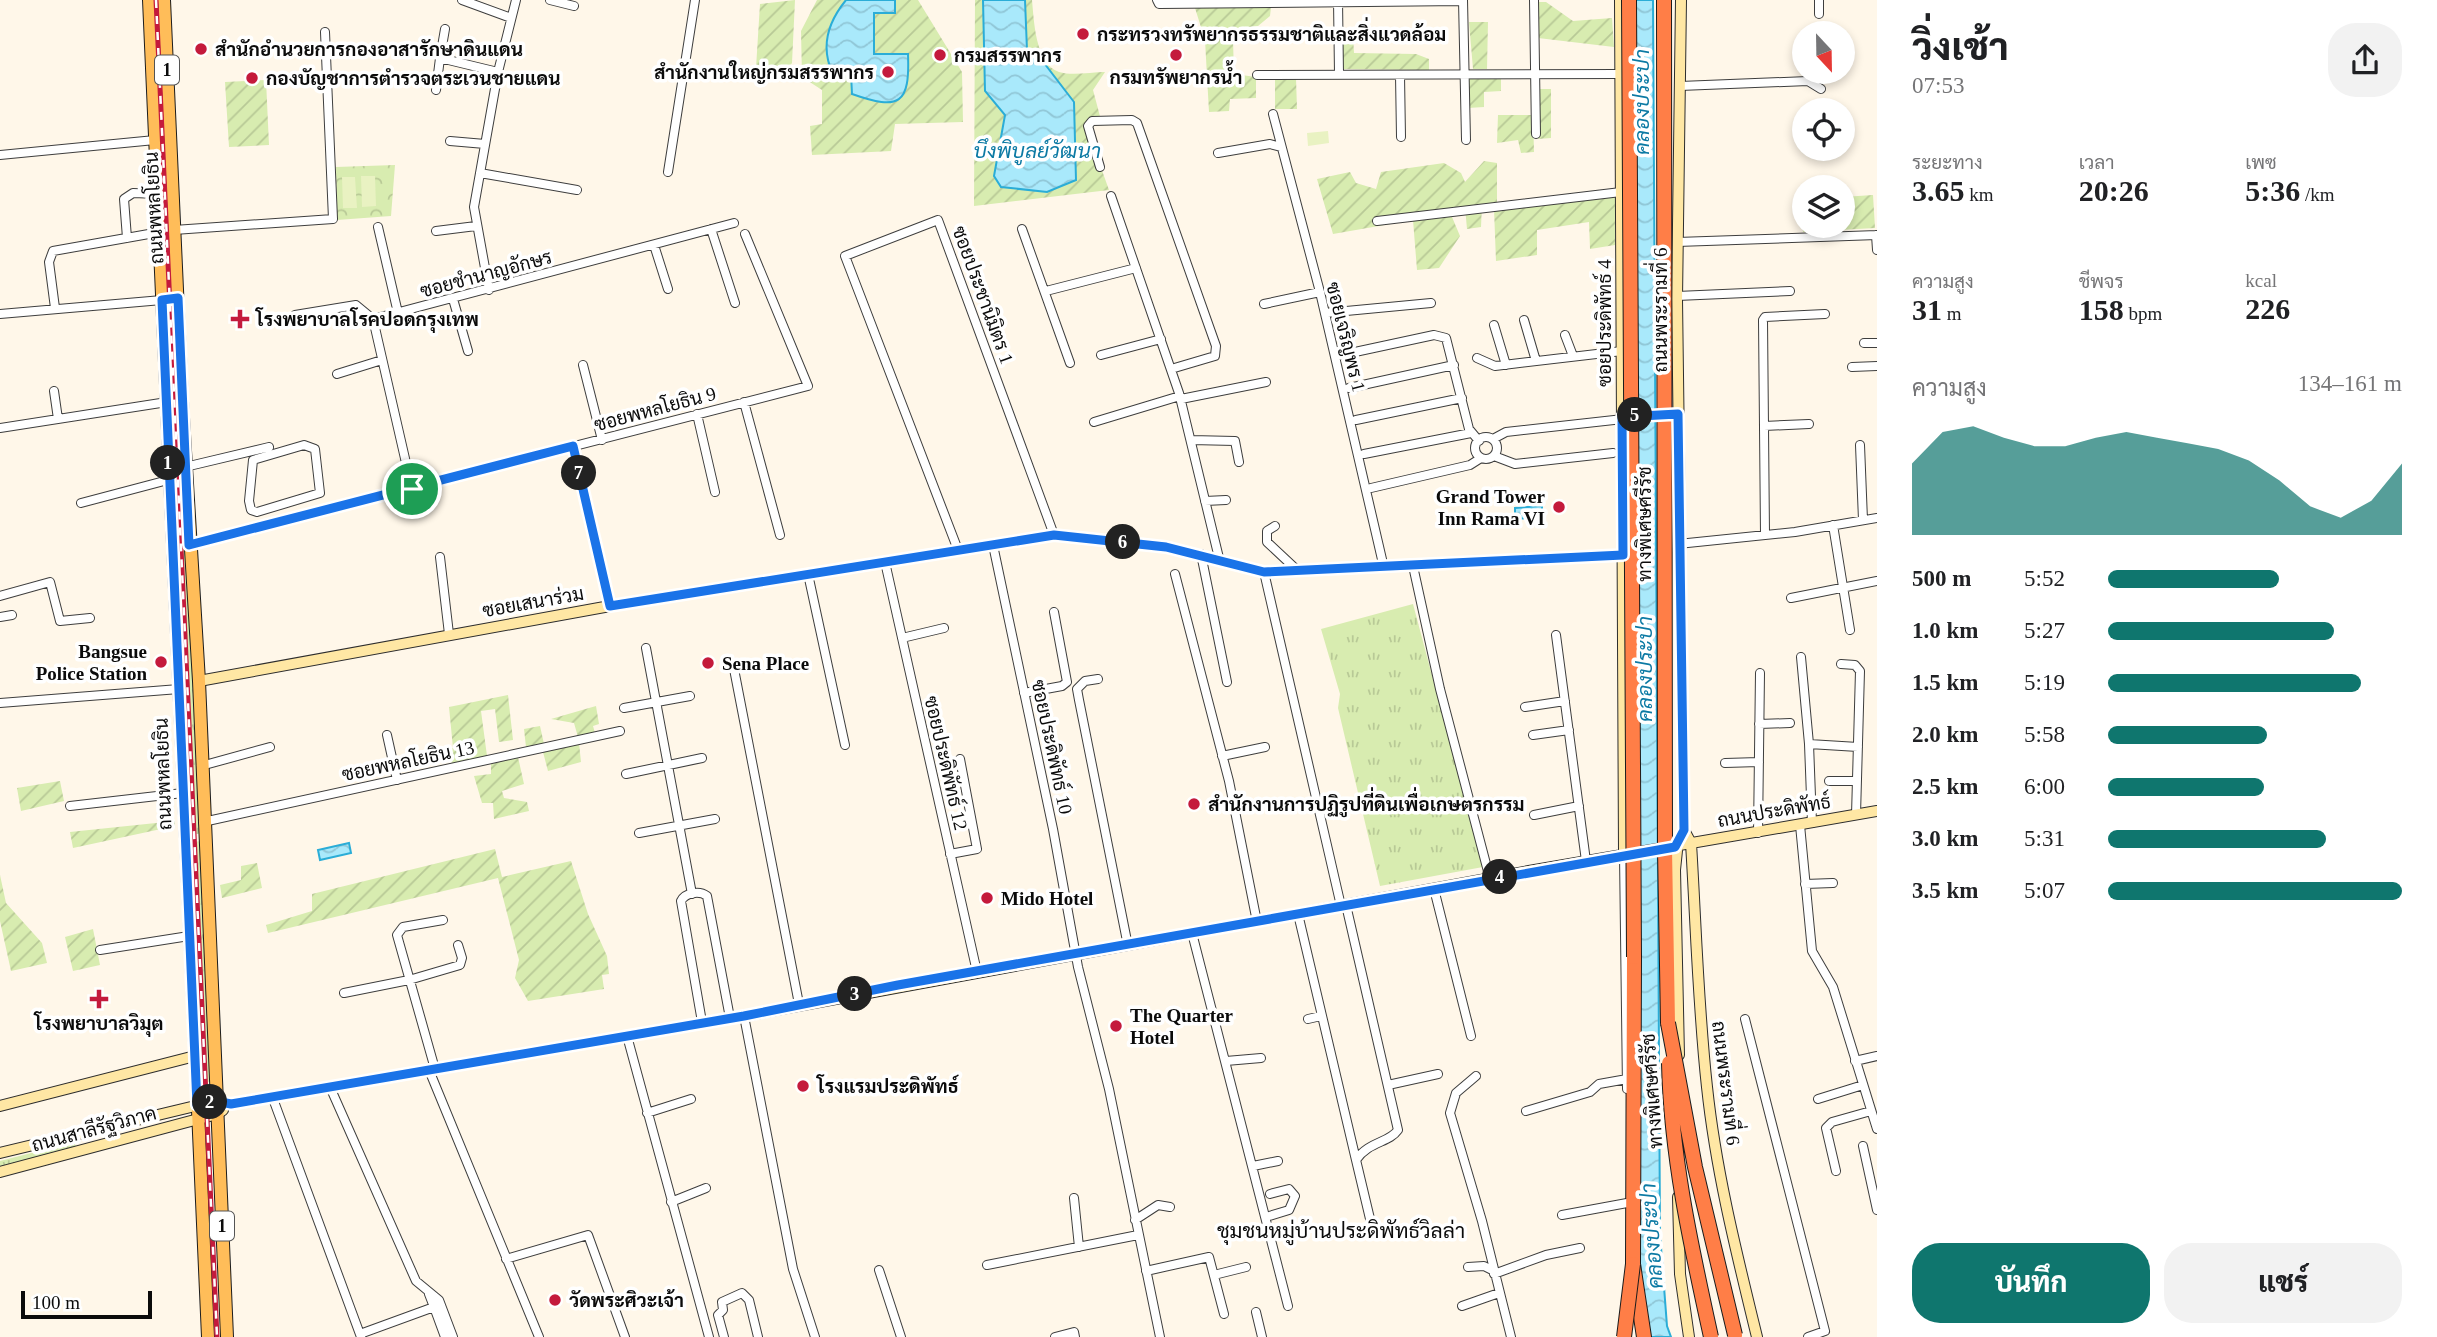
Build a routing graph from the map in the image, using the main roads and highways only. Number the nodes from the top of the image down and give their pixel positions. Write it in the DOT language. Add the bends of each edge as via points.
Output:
graph roads {
  1 [pos="149,0"];
  2 [pos="164,0"];
  3 [pos="1620,0"];
  4 [pos="1629,0"];
  5 [pos="1664,0"];
  6 [pos="1681,0"];
  7 [pos="170,139"];
  8 [pos="155,140"];
  9 [pos="172,172"];
  10 [pos="157,173"];
  11 [pos="178,298"];
  12 [pos="162,300"];
  13 [pos="1623,555"];
  14 [pos="199,681"];
  15 [pos="1877,811"];
  16 [pos="1684,830"];
  17 [pos="1691,843"];
  18 [pos="1675,847"];
  19 [pos="1624,855"];
  20 [pos="1668,1023"];
  21 [pos="195,1056"];
  22 [pos="197,1105"];
  23 [pos="0,1106"];
  24 [pos="216,1108"];
  25 [pos="198,1119"];
  26 [pos="0,1153"];
  27 [pos="0,1172"];
  28 [pos="1633,1264"];
  29 [pos="1686,1335"];
  30 [pos="1735,1336"];
  31 [pos="208,1337"];
  32 [pos="227,1337"];
  33 [pos="1624,1337"];
  34 [pos="1644,1337"];
  35 [pos="1712,1337"];
  36 [pos="1757,1337"];
  1 -- 8 [label="main road, ถนนพหลโยธิน / 1"];
  2 -- 7 [label="main road, ถนนพหลโยธิน / 1"];
  3 -- 13 [label="main road, ซอยประดิพัทธ์ 4"];
  4 -- 28 [label="highway, ทางพิเศษศรีรัช, bridge"];
  5 -- 20 [label="highway, ทางพิเศษศรีรัช, bridge"];
  6 -- 16 [label="main road, ถนนพระรามที่ 6" via="1677,296"];
  7 -- 8 [label="main road"];
  7 -- 9 [label="main road, ถนนพหลโยธิน / 1"];
  8 -- 10 [label="main road, ถนนพหลโยธิน / 1"];
  9 -- 10 [label="main road"];
  9 -- 11 [label="main road, ถนนพหลโยธิน / 1"];
  10 -- 12 [label="main road, ถนนพหลโยธิน / 1"];
  11 -- 12 [label="main road"];
  11 -- 14 [label="main road, ถนนพหลโยธิน / 1"];
  12 -- 21 [label="main road, ถนนพหลโยธิน / 1"];
  13 -- 14 [label="main road, ซอยเสนาร่วม" via="1264,572 1166,547 1054,535 610,606"];
  13 -- 19 [label="main road, ซอยประดิพัทธ์ 4"];
  14 -- 24 [label="main road, ถนนพหลโยธิน / 1"];
  15 -- 17 [label="main road, ถนนประดิพัทธ์"];
  16 -- 17 [label="main road, ถนนพระรามที่ 6"];
  16 -- 18 [label="main road, ถนนพระรามที่ 6"];
  17 -- 18 [label="main road, ถนนประดิพัทธ์"];
  17 -- 36 [label="main road, ถนนพระรามที่ 6" via="1707,1090 1728,1219"];
  18 -- 19 [label="main road, ถนนประดิพัทธ์"];
  18 -- 29 [label="main road, ถนนพระรามที่ 6" via="1679,1248"];
  19 -- 24 [label="main road, ถนนประดิพัทธ์"];
  20 -- 30 [label="highway, bridge"];
  20 -- 35 [label="highway, ทางพิเศษศรีรัช, bridge" via="1674,1146"];
  21 -- 22 [label="main road, ถนนพหลโยธิน / 1"];
  21 -- 23 [label="main road"];
  22 -- 24 [label="main road, ถนนประดิพัทธ์"];
  22 -- 25 [label="main road, ถนนพหลโยธิน / 1"];
  22 -- 26 [label="main road, ถนนสาลีรัฐวิภาค"];
  24 -- 25 [label="main road, ถนนประดิพัทธ์"];
  24 -- 32 [label="main road, ถนนพหลโยธิน / 1"];
  25 -- 27 [label="main road, ถนนสาลีรัฐวิภาค"];
  25 -- 31 [label="main road, ถนนพหลโยธิน / 1"];
  28 -- 33 [label="highway, bridge"];
  28 -- 34 [label="highway, ทางพิเศษศรีรัช, bridge"];
}
